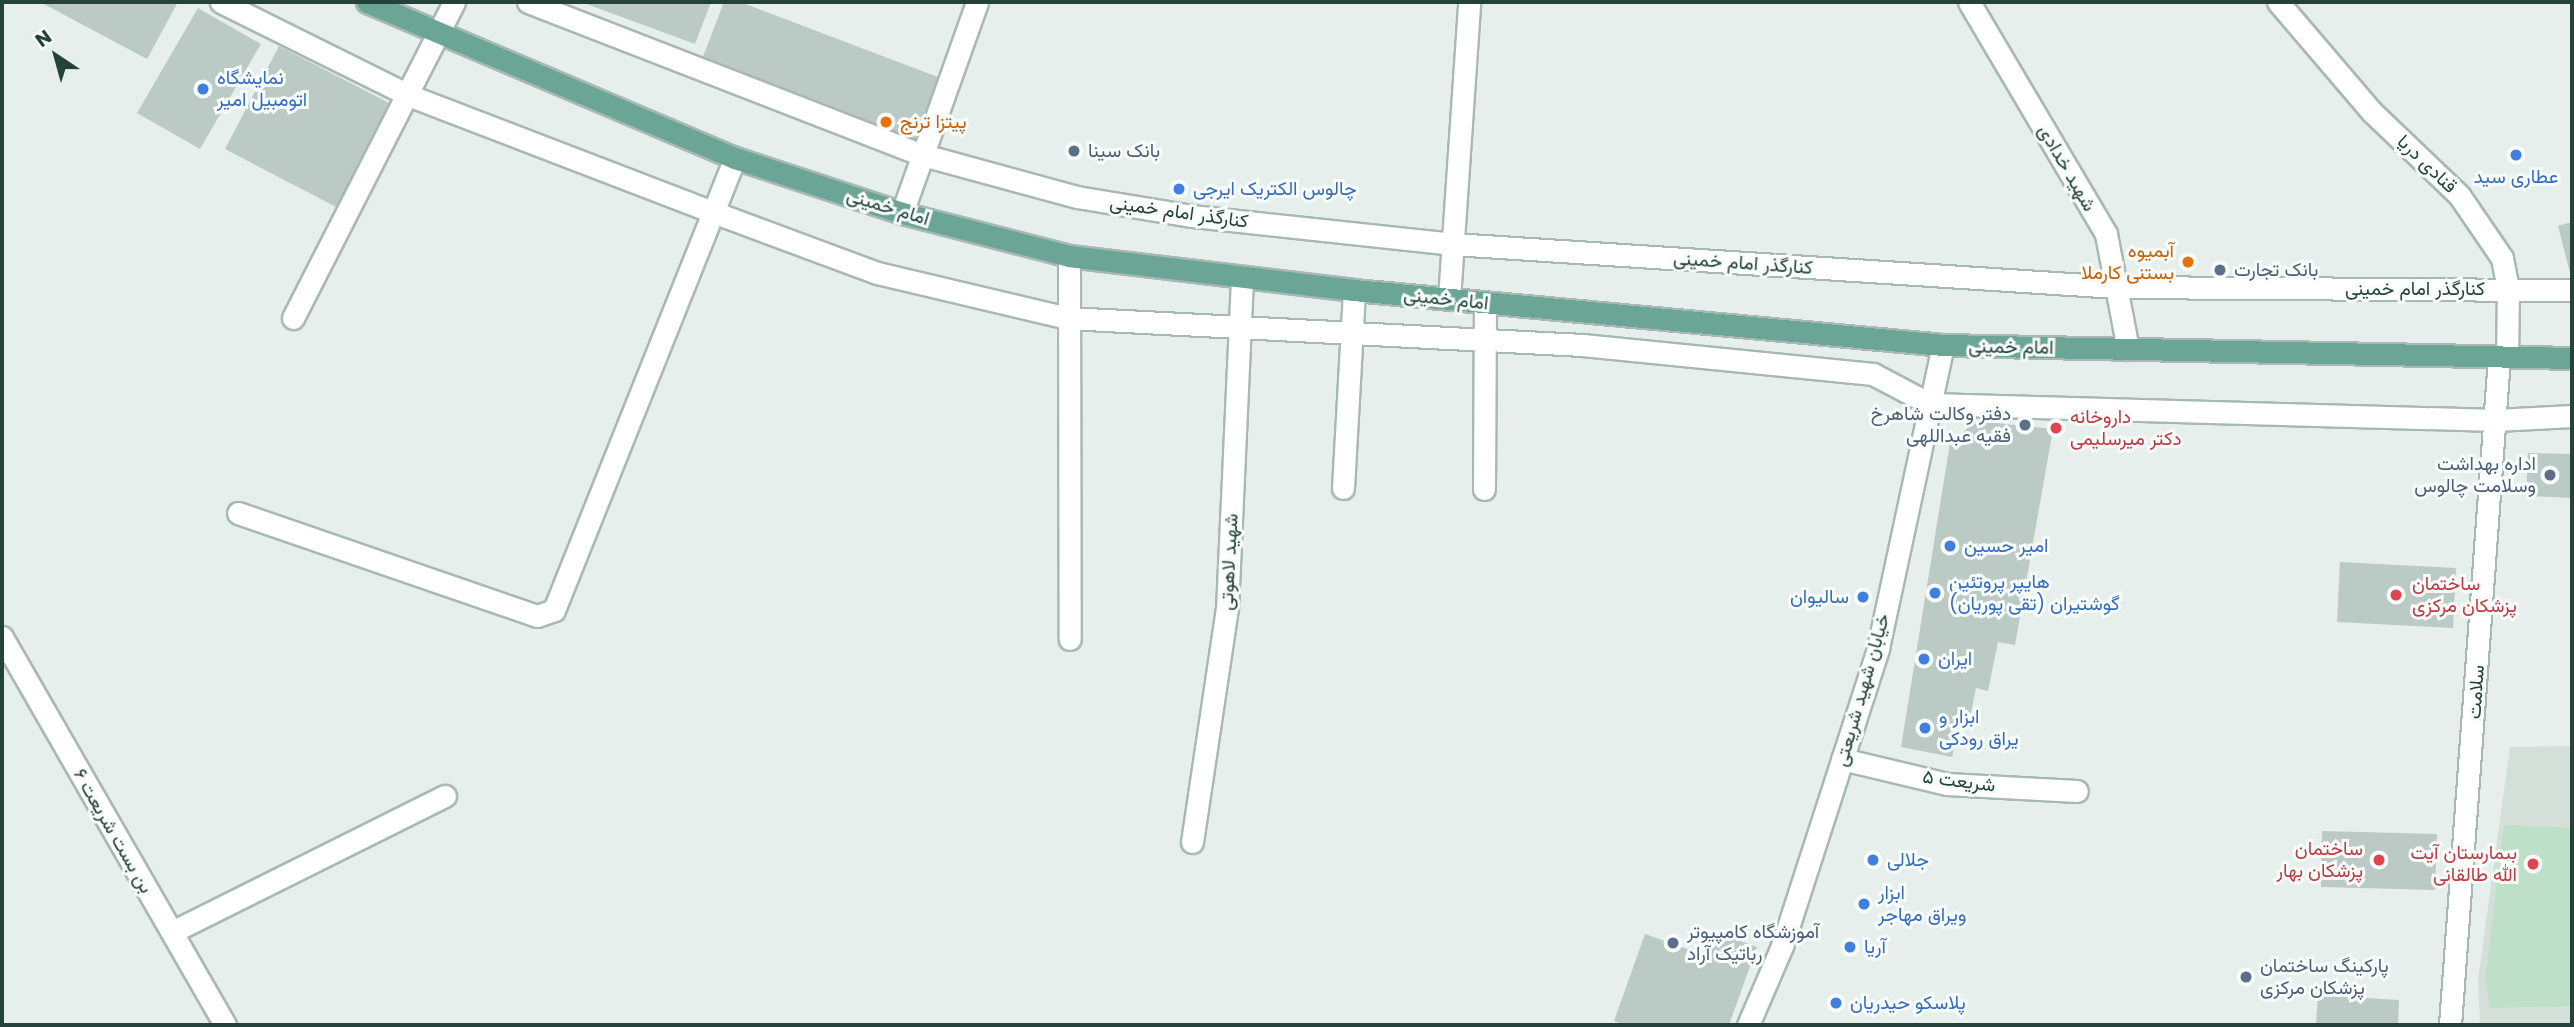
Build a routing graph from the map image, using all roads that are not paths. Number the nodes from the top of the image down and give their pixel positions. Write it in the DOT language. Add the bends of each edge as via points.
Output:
graph roads {
  1 [pos="222,2"];
  2 [pos="367,2"];
  3 [pos="454,2"];
  4 [pos="528,2"];
  5 [pos="977,2"];
  6 [pos="1469,2"];
  7 [pos="1969,2"];
  8 [pos="2278,2"];
  9 [pos="437,34"];
  10 [pos="408,95"];
  11 [pos="923,155"];
  12 [pos="735,158"];
  13 [pos="713,212"];
  14 [pos="902,213"];
  15 [pos="1453,244"];
  16 [pos="1069,256"];
  17 [pos="1242,279"];
  18 [pos="2116,287"];
  19 [pos="2508,289"];
  20 [pos="1353,290"];
  21 [pos="2572,290"];
  22 [pos="1449,299"];
  23 [pos="1485,303"];
  24 [pos="293,318"];
  25 [pos="1067,318"];
  26 [pos="1239,329"];
  27 [pos="1348,335"];
  28 [pos="1482,340"];
  29 [pos="1942,345"];
  30 [pos="2128,349"];
  31 [pos="2503,357"];
  32 [pos="2572,358"];
  33 [pos="1930,404"];
  34 [pos="2572,416"];
  35 [pos="2497,420"];
  36 [pos="1343,488"];
  37 [pos="1484,489"];
  38 [pos="238,513"];
  39 [pos="2,637"];
  40 [pos="1070,639"];
  41 [pos="1842,759"];
  42 [pos="2077,791"];
  43 [pos="445,796"];
  44 [pos="1192,842"];
  45 [pos="172,932"];
  46 [pos="225,1025"];
  47 [pos="1748,1025"];
  48 [pos="2450,1025"];
  1 -- 10 [label="street"];
  2 -- 9 [label="main road, امام خمینی"];
  3 -- 9 [label="street"];
  4 -- 11 [label="street, کنارگذر امام خمینی"];
  5 -- 11 [label="street"];
  6 -- 15 [label="street"];
  7 -- 18 [label="street, شهید خدادی" via="2106,234"];
  8 -- 19 [label="street, قنادی دریا" via="2372,112 2459,195 2502,258"];
  9 -- 10 [label="street"];
  9 -- 12 [label="main road, امام خمینی"];
  10 -- 13 [label="street"];
  10 -- 24 [label="street"];
  11 -- 14 [label="street"];
  11 -- 15 [label="street, کنارگذر امام خمینی" via="1077,197 1192,216"];
  12 -- 13 [label="street"];
  12 -- 14 [label="main road, امام خمینی"];
  13 -- 25 [label="street" via="877,273"];
  13 -- 38 [label="street" via="555,610 537,616"];
  14 -- 16 [label="main road, امام خمینی"];
  15 -- 18 [label="street, کنارگذر امام خمینی"];
  15 -- 22 [label="street"];
  16 -- 17 [label="main road, امام خمینی"];
  16 -- 25 [label="street"];
  17 -- 20 [label="main road, امام خمینی"];
  17 -- 26 [label="street, شهید لاهوتی"];
  18 -- 19 [label="street, کنارگذر امام خمینی"];
  18 -- 30 [label="street, شهید خدادی"];
  19 -- 21 [label="street, کنارگذر امام خمینی"];
  19 -- 31 [label="street, قنادی دریا"];
  20 -- 22 [label="main road, امام خمینی"];
  20 -- 27 [label="street"];
  22 -- 23 [label="main road, امام خمینی"];
  23 -- 28 [label="street"];
  23 -- 29 [label="main road, امام خمینی"];
  25 -- 26 [label="street"];
  25 -- 40 [label="street"];
  26 -- 27 [label="street"];
  26 -- 44 [label="street, شهید لاهوتی" via="1227,609"];
  27 -- 28 [label="street"];
  27 -- 36 [label="street"];
  28 -- 33 [label="street" via="1583,345 1873,374"];
  28 -- 37 [label="street"];
  29 -- 30 [label="main road, امام خمینی"];
  29 -- 33 [label="street, خیابان شهید شریعتی"];
  30 -- 31 [label="main road, امام خمینی"];
  31 -- 32 [label="main road, امام خمینی"];
  31 -- 35 [label="street, سلامت"];
  33 -- 35 [label="street"];
  33 -- 41 [label="street, خیابان شهید شریعتی" via="1878,648"];
  34 -- 35 [label="street"];
  35 -- 48 [label="street, سلامت"];
  39 -- 45 [label="street, بن بست شریعت ۶"];
  41 -- 42 [label="street, شریعت ۵" via="1947,783"];
  41 -- 47 [label="street, خیابان شهید شریعتی" via="1782,946"];
  43 -- 45 [label="street"];
  45 -- 46 [label="street, بن بست شریعت ۶"];
}
